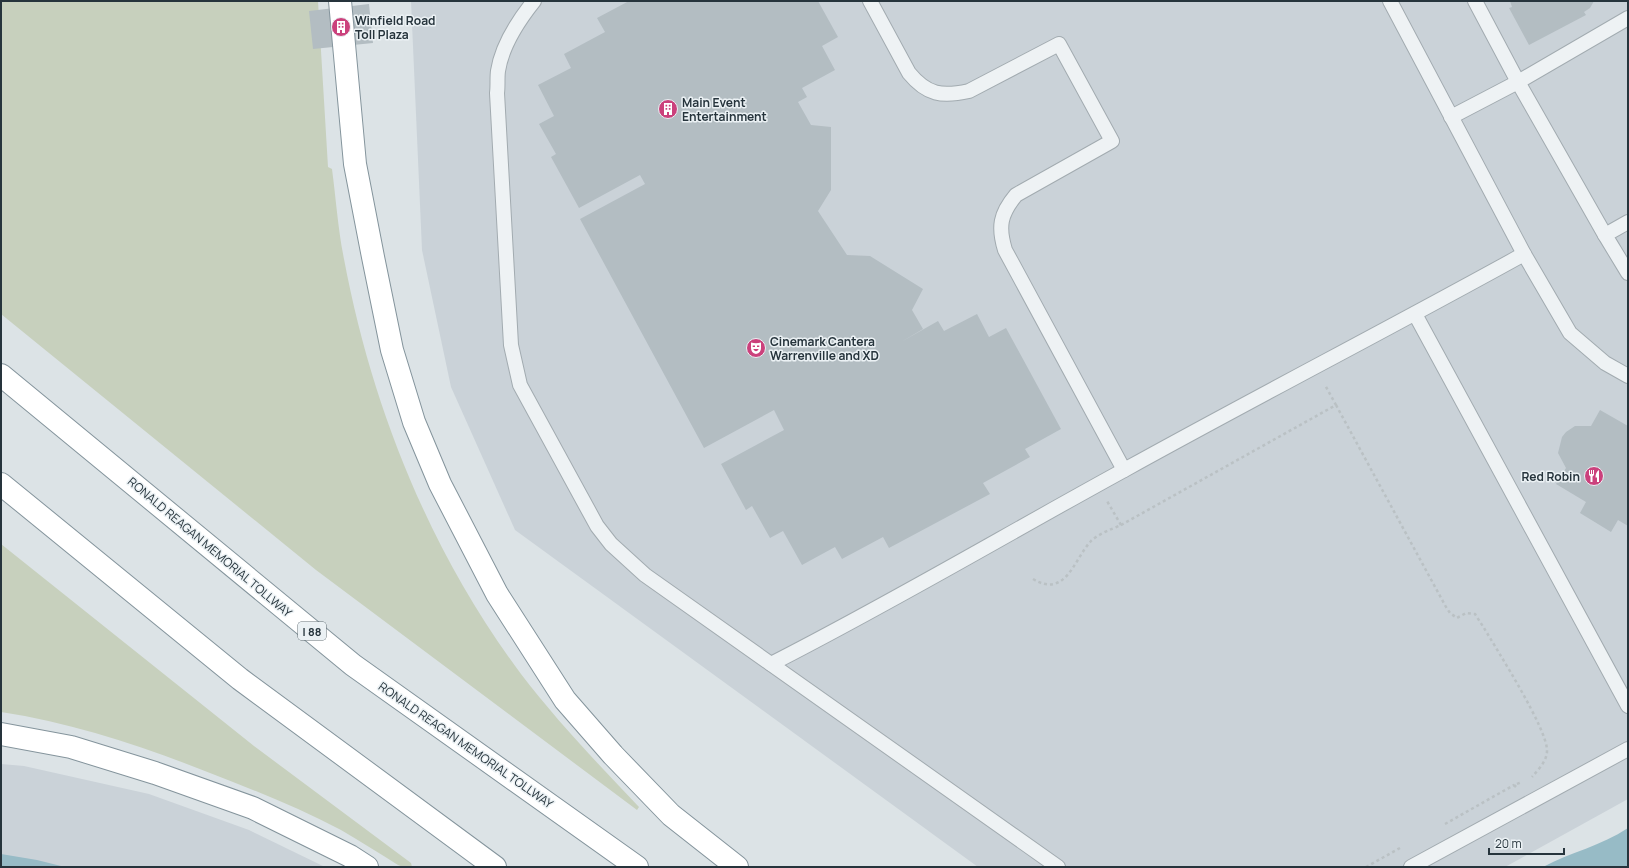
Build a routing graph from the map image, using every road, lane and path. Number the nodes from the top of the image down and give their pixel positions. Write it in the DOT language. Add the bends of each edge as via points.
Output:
graph roads {
  1 [pos="340,1"];
  2 [pos="534,1"];
  3 [pos="870,1"];
  4 [pos="1390,1"];
  5 [pos="1475,1"];
  6 [pos="1628,18"];
  7 [pos="1518,82"];
  8 [pos="1451,117"];
  9 [pos="1628,222"];
  10 [pos="1605,235"];
  11 [pos="1524,254"];
  12 [pos="1628,273"];
  13 [pos="1415,314"];
  14 [pos="1316,367"];
  15 [pos="1,375"];
  16 [pos="1628,376"];
  17 [pos="1336,405"];
  18 [pos="1124,470"];
  19 [pos="1,484"];
  20 [pos="1098,485"];
  21 [pos="1121,525"];
  22 [pos="1033,579"];
  23 [pos="771,664"];
  24 [pos="1628,706"];
  25 [pos="1,734"];
  26 [pos="1628,749"];
  27 [pos="1530,779"];
  28 [pos="1525,781"];
  29 [pos="1526,804"];
  30 [pos="367,867"];
  31 [pos="495,867"];
  32 [pos="638,867"];
  33 [pos="737,867"];
  34 [pos="1058,867"];
  35 [pos="1411,867"];
  1 -- 33 [label="highway" via="355,164 392,350 414,422 440,484 497,594 565,700 671,815"];
  2 -- 23 [label="lane" via="518,21 498,71 509,325 514,365 520,385 597,526 612,544 645,575"];
  3 -- 18 [label="lane" via="909,73 918,84 930,91 954,94 969,91 1059,44 1112,141 1016,195 1002,219 1001,234 1005,250"];
  4 -- 8 [label="lane"];
  5 -- 7 [label="lane"];
  6 -- 7 [label="lane"];
  7 -- 8 [label="lane"];
  7 -- 10 [label="lane"];
  8 -- 11 [label="lane"];
  9 -- 10 [label="lane"];
  10 -- 12 [label="lane"];
  11 -- 13 [label="lane"];
  11 -- 16 [label="lane" via="1570,333 1605,363"];
  13 -- 14 [label="lane"];
  13 -- 24 [label="lane"];
  14 -- 17 [label="path"];
  14 -- 18 [label="lane"];
  15 -- 32 [label="highway, RONALD REAGAN MEMORIAL TOLLWAY / I 88" via="353,665"];
  17 -- 21 [label="path"];
  17 -- 27 [label="path" via="1446,607 1457,618 1466,613 1475,614 1540,727 1547,752 1541,767"];
  18 -- 20 [label="lane"];
  19 -- 31 [label="highway" via="240,679"];
  20 -- 21 [label="path"];
  20 -- 23 [label="lane" via="823,638"];
  21 -- 22 [label="path" via="1091,541 1071,572 1057,583 1043,585"];
  23 -- 34 [label="lane"];
  25 -- 30 [label="highway" via="70,747 155,773 246,806 350,856"];
  26 -- 29 [label="lane"];
  28 -- 29 [label="path" via="1514,785"];
  29 -- 35 [label="lane"];
}
